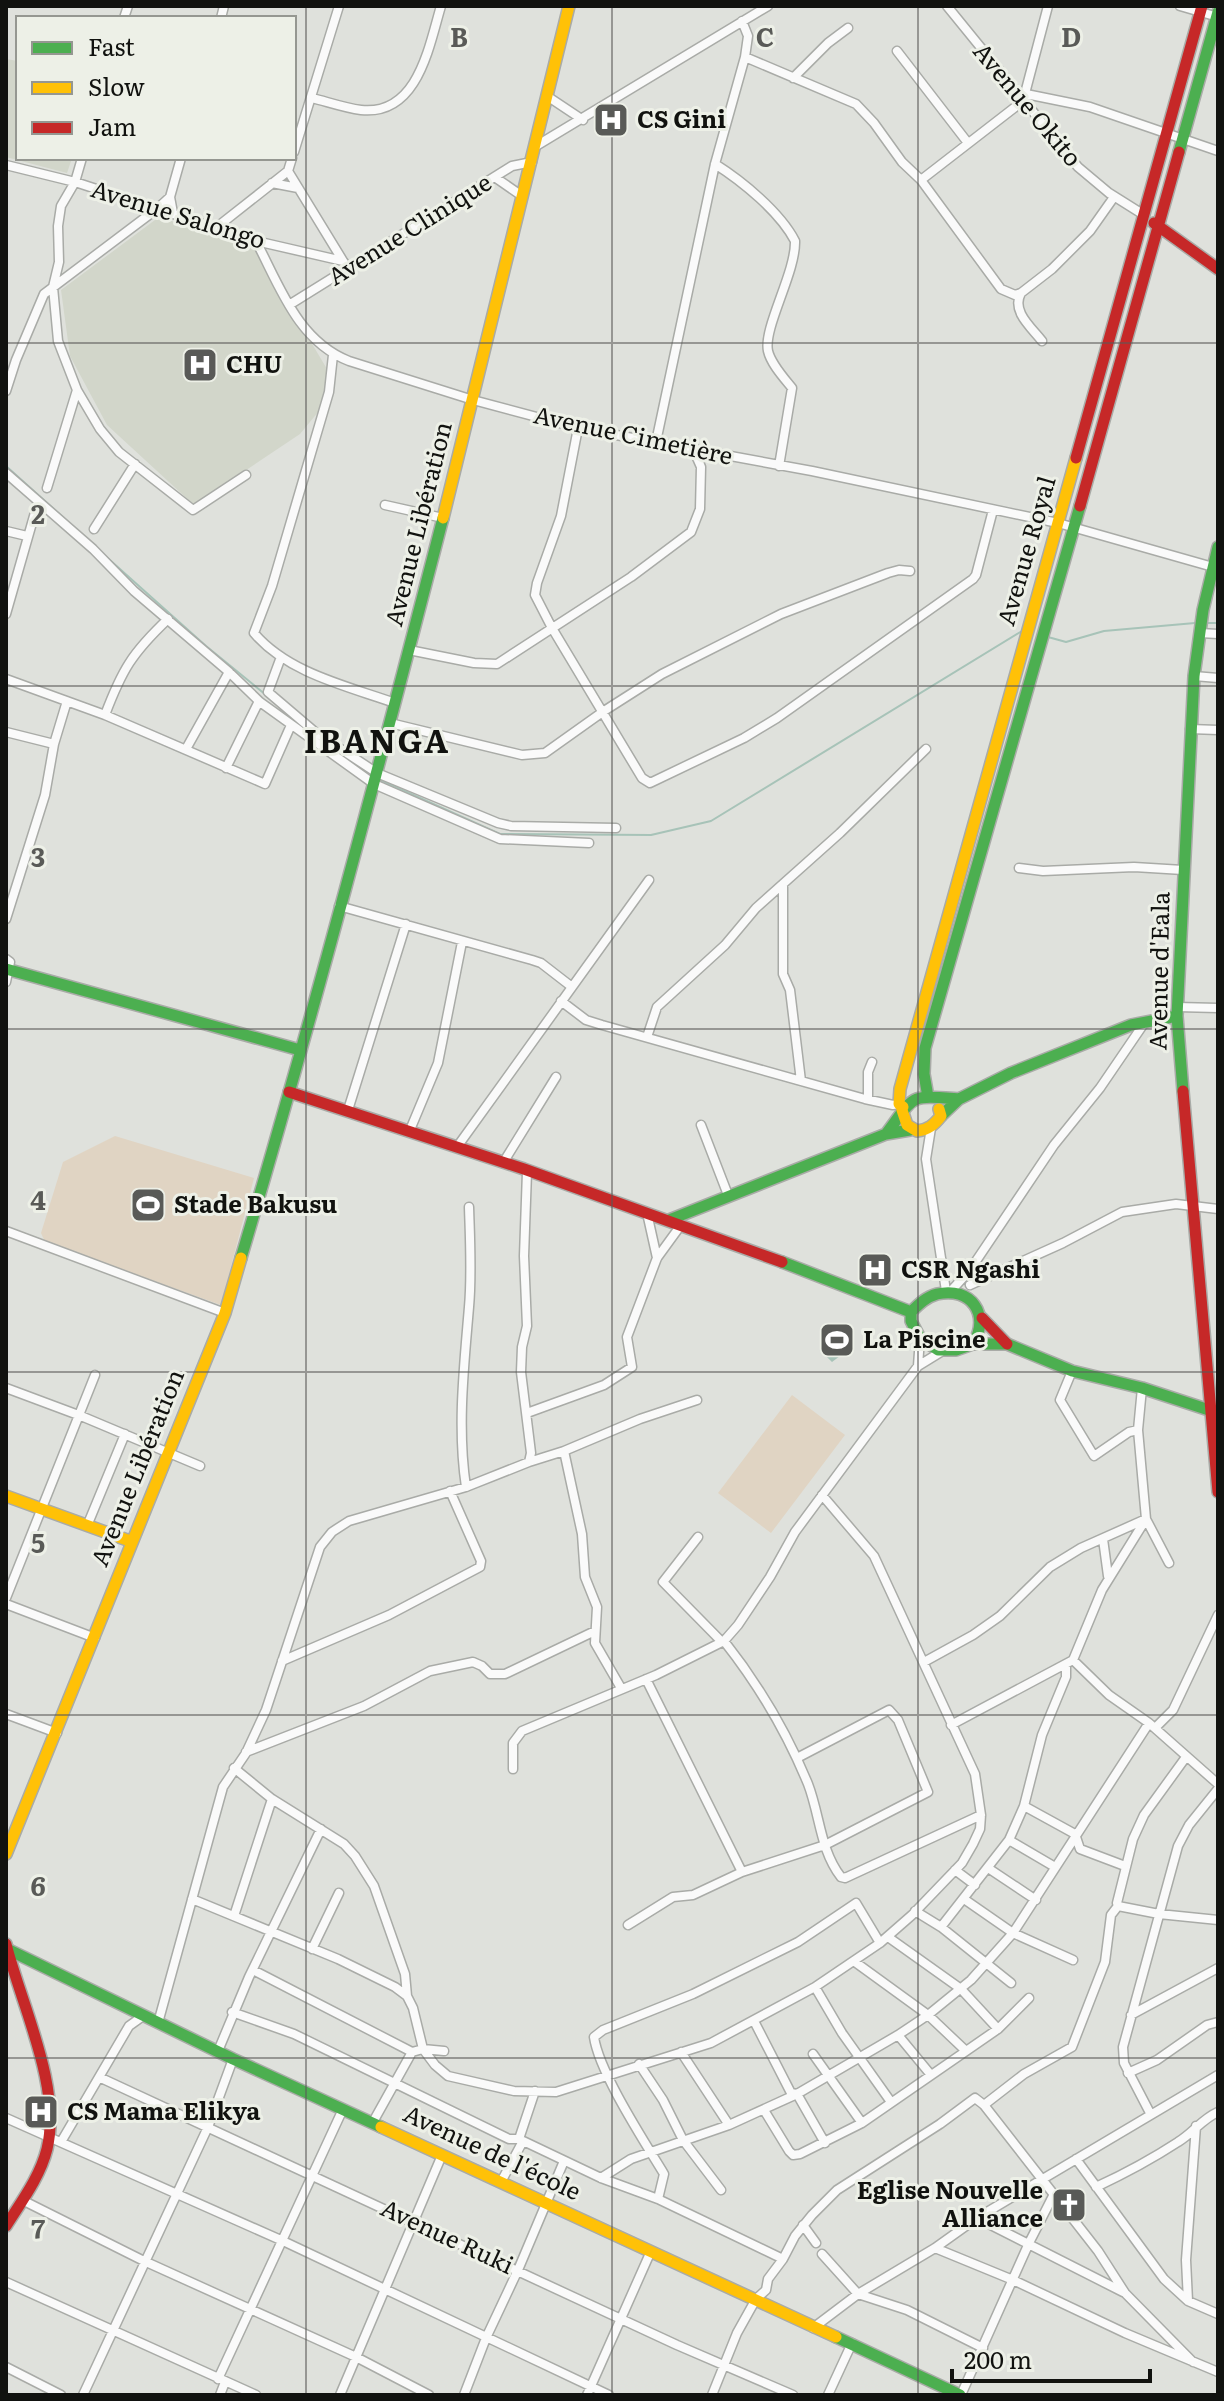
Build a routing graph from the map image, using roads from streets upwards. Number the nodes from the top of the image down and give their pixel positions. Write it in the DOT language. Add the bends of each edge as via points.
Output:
graph roads {
  1 [pos="339,6"];
  2 [pos="441,6"];
  3 [pos="569,6"];
  4 [pos="768,6"];
  5 [pos="947,6"];
  6 [pos="1048,6"];
  7 [pos="1180,6"];
  8 [pos="1201,9"];
  9 [pos="1218,15"];
  10 [pos="742,21"];
  11 [pos="848,28"];
  12 [pos="897,51"];
  13 [pos="745,57"];
  14 [pos="793,78"];
  15 [pos="547,96"];
  16 [pos="312,98"];
  17 [pos="1024,98"];
  18 [pos="583,120"];
  19 [pos="1166,135"];
  20 [pos="1183,140"];
  21 [pos="968,143"];
  22 [pos="296,146"];
  23 [pos="536,146"];
  24 [pos="1218,151"];
  25 [pos="81,160"];
  26 [pos="180,160"];
  27 [pos="291,160"];
  28 [pos="532,162"];
  29 [pos="715,164"];
  30 [pos="6,165"];
  31 [pos="288,171"];
  32 [pos="496,178"];
  33 [pos="921,180"];
  34 [pos="75,182"];
  35 [pos="272,183"];
  36 [pos="298,188"];
  37 [pos="522,196"];
  38 [pos="170,197"];
  39 [pos="1114,197"];
  40 [pos="158,208"];
  41 [pos="173,213"];
  42 [pos="1144,215"];
  43 [pos="217,227"];
  44 [pos="1160,227"];
  45 [pos="256,241"];
  46 [pos="345,264"];
  47 [pos="1218,269"];
  48 [pos="53,287"];
  49 [pos="1001,289"];
  50 [pos="1021,293"];
  51 [pos="289,305"];
  52 [pos="1019,311"];
  53 [pos="1042,341"];
  54 [pos="333,355"];
  55 [pos="77,390"];
  56 [pos="6,391"];
  57 [pos="473,400"];
  58 [pos="578,428"];
  59 [pos="656,442"];
  60 [pos="694,451"];
  61 [pos="712,454"];
  62 [pos="135,464"];
  63 [pos="779,466"];
  64 [pos="701,467"];
  65 [pos="6,473"];
  66 [pos="246,475"];
  67 [pos="47,488"];
  68 [pos="38,502"];
  69 [pos="385,505"];
  70 [pos="993,510"];
  71 [pos="443,518"];
  72 [pos="1058,523"];
  73 [pos="1074,527"];
  74 [pos="94,529"];
  75 [pos="6,531"];
  76 [pos="27,536"];
  77 [pos="1218,547"];
  78 [pos="1213,567"];
  79 [pos="910,571"];
  80 [pos="6,614"];
  81 [pos="168,619"];
  82 [pos="552,628"];
  83 [pos="1200,630"];
  84 [pos="1218,634"];
  85 [pos="409,650"];
  86 [pos="281,657"];
  87 [pos="229,672"];
  88 [pos="1194,676"];
  89 [pos="1218,678"];
  90 [pos="6,679"];
  91 [pos="67,701"];
  92 [pos="259,701"];
  93 [pos="395,703"];
  94 [pos="604,711"];
  95 [pos="105,715"];
  96 [pos="390,723"];
  97 [pos="291,725"];
  98 [pos="1190,729"];
  99 [pos="1218,730"];
  100 [pos="6,732"];
  101 [pos="54,744"];
  102 [pos="186,749"];
  103 [pos="926,749"];
  104 [pos="226,768"];
  105 [pos="375,778"];
  106 [pos="616,828"];
  107 [pos="589,843"];
  108 [pos="1019,868"];
  109 [pos="1183,870"];
  110 [pos="649,880"];
  111 [pos="783,884"];
  112 [pos="339,906"];
  113 [pos="6,919"];
  114 [pos="406,924"];
  115 [pos="462,942"];
  116 [pos="7,970"];
  117 [pos="572,987"];
  118 [pos="561,1001"];
  119 [pos="1218,1008"];
  120 [pos="1177,1012"];
  121 [pos="1145,1022"];
  122 [pos="647,1037"];
  123 [pos="300,1050"];
  124 [pos="872,1062"];
  125 [pos="556,1077"];
  126 [pos="801,1081"];
  127 [pos="289,1092"];
  128 [pos="930,1098"];
  129 [pos="868,1099"];
  130 [pos="959,1099"];
  131 [pos="901,1107"];
  132 [pos="348,1110"];
  133 [pos="941,1116"];
  134 [pos="701,1125"];
  135 [pos="931,1128"];
  136 [pos="410,1130"];
  137 [pos="913,1131"];
  138 [pos="886,1134"];
  139 [pos="457,1147"];
  140 [pos="926,1147"];
  141 [pos="503,1163"];
  142 [pos="527,1172"];
  143 [pos="728,1195"];
  144 [pos="469,1207"];
  145 [pos="1193,1208"];
  146 [pos="1218,1209"];
  147 [pos="647,1213"];
  148 [pos="675,1223"];
  149 [pos="6,1231"];
  150 [pos="657,1258"];
  151 [pos="970,1270"];
  152 [pos="970,1285"];
  153 [pos="948,1292"];
  154 [pos="966,1298"];
  155 [pos="911,1312"];
  156 [pos="225,1313"];
  157 [pos="982,1318"];
  158 [pos="920,1338"];
  159 [pos="973,1344"];
  160 [pos="1007,1344"];
  161 [pos="944,1350"];
  162 [pos="918,1366"];
  163 [pos="1072,1371"];
  164 [pos="95,1375"];
  165 [pos="6,1388"];
  166 [pos="1142,1388"];
  167 [pos="697,1400"];
  168 [pos="1212,1406"];
  169 [pos="527,1413"];
  170 [pos="81,1416"];
  171 [pos="1138,1430"];
  172 [pos="125,1434"];
  173 [pos="564,1451"];
  174 [pos="169,1453"];
  175 [pos="532,1459"];
  176 [pos="200,1466"];
  177 [pos="466,1487"];
  178 [pos="450,1491"];
  179 [pos="1218,1492"];
  180 [pos="822,1495"];
  181 [pos="6,1496"];
  182 [pos="41,1509"];
  183 [pos="1146,1519"];
  184 [pos="87,1526"];
  185 [pos="698,1537"];
  186 [pos="1103,1539"];
  187 [pos="130,1541"];
  188 [pos="1169,1563"];
  189 [pos="1108,1577"];
  190 [pos="6,1601"];
  191 [pos="1218,1615"];
  192 [pos="595,1631"];
  193 [pos="95,1638"];
  194 [pos="289,1639"];
  195 [pos="723,1641"];
  196 [pos="306,1652"];
  197 [pos="282,1661"];
  198 [pos="924,1662"];
  199 [pos="1069,1663"];
  200 [pos="646,1679"];
  201 [pos="621,1688"];
  202 [pos="6,1714"];
  203 [pos="951,1725"];
  204 [pos="1152,1725"];
  205 [pos="57,1733"];
  206 [pos="246,1753"];
  207 [pos="1186,1757"];
  208 [pos="797,1758"];
  209 [pos="234,1768"];
  210 [pos="513,1769"];
  211 [pos="1218,1787"];
  212 [pos="272,1799"];
  213 [pos="1024,1806"];
  214 [pos="981,1815"];
  215 [pos="321,1829"];
  216 [pos="10,1832"];
  217 [pos="1075,1834"];
  218 [pos="1009,1840"];
  219 [pos="825,1845"];
  220 [pos="6,1854"];
  221 [pos="1125,1866"];
  222 [pos="1055,1867"];
  223 [pos="988,1868"];
  224 [pos="955,1870"];
  225 [pos="742,1872"];
  226 [pos="975,1885"];
  227 [pos="339,1893"];
  228 [pos="192,1899"];
  229 [pos="964,1899"];
  230 [pos="1036,1900"];
  231 [pos="1118,1906"];
  232 [pos="915,1911"];
  233 [pos="1159,1914"];
  234 [pos="234,1916"];
  235 [pos="1218,1920"];
  236 [pos="628,1925"];
  237 [pos="941,1927"];
  238 [pos="272,1931"];
  239 [pos="1013,1933"];
  240 [pos="884,1940"];
  241 [pos="6,1947"];
  242 [pos="312,1949"];
  243 [pos="1073,1960"];
  244 [pos="855,1962"];
  245 [pos="8,1964"];
  246 [pos="987,1965"];
  247 [pos="1218,1968"];
  248 [pos="253,1970"];
  249 [pos="1011,1983"];
  250 [pos="815,1987"];
  251 [pos="961,1989"];
  252 [pos="407,1996"];
  253 [pos="1029,1998"];
  254 [pos="129,2010"];
  255 [pos="232,2012"];
  256 [pos="928,2015"];
  257 [pos="1131,2015"];
  258 [pos="143,2016"];
  259 [pos="754,2021"];
  260 [pos="1218,2022"];
  261 [pos="158,2023"];
  262 [pos="129,2026"];
  263 [pos="998,2029"];
  264 [pos="898,2035"];
  265 [pos="423,2049"];
  266 [pos="218,2051"];
  267 [pos="444,2051"];
  268 [pos="966,2051"];
  269 [pos="412,2052"];
  270 [pos="681,2052"];
  271 [pos="813,2054"];
  272 [pos="860,2058"];
  273 [pos="233,2059"];
  274 [pos="639,2064"];
  275 [pos="1128,2073"];
  276 [pos="607,2074"];
  277 [pos="931,2075"];
  278 [pos="1218,2075"];
  279 [pos="829,2077"];
  280 [pos="101,2078"];
  281 [pos="394,2084"];
  282 [pos="535,2091"];
  283 [pos="797,2094"];
  284 [pos="891,2102"];
  285 [pos="984,2105"];
  286 [pos="343,2109"];
  287 [pos="764,2110"];
  288 [pos="1218,2112"];
  289 [pos="1150,2113"];
  290 [pos="6,2118"];
  291 [pos="373,2122"];
  292 [pos="862,2123"];
  293 [pos="729,2125"];
  294 [pos="1196,2126"];
  295 [pos="208,2127"];
  296 [pos="49,2137"];
  297 [pos="521,2140"];
  298 [pos="683,2140"];
  299 [pos="61,2142"];
  300 [pos="825,2143"];
  301 [pos="651,2152"];
  302 [pos="442,2155"];
  303 [pos="1076,2159"];
  304 [pos="564,2161"];
  305 [pos="313,2174"];
  306 [pos="601,2178"];
  307 [pos="1042,2181"];
  308 [pos="501,2182"];
  309 [pos="1096,2187"];
  310 [pos="721,2190"];
  311 [pos="1054,2194"];
  312 [pos="177,2197"];
  313 [pos="658,2199"];
  314 [pos="22,2200"];
  315 [pos="545,2202"];
  316 [pos="977,2218"];
  317 [pos="414,2222"];
  318 [pos="803,2225"];
  319 [pos="6,2226"];
  320 [pos="283,2241"];
  321 [pos="816,2243"];
  322 [pos="1029,2243"];
  323 [pos="935,2248"];
  324 [pos="651,2251"];
  325 [pos="822,2254"];
  326 [pos="783,2259"];
  327 [pos="144,2261"];
  328 [pos="518,2270"];
  329 [pos="1013,2280"];
  330 [pos="6,2282"];
  331 [pos="384,2290"];
  332 [pos="1125,2293"];
  333 [pos="858,2294"];
  334 [pos="756,2299"];
  335 [pos="1188,2301"];
  336 [pos="251,2310"];
  337 [pos="1218,2314"];
  338 [pos="621,2316"];
  339 [pos="813,2328"];
  340 [pos="112,2330"];
  341 [pos="486,2338"];
  342 [pos="852,2343"];
  343 [pos="983,2348"];
  344 [pos="356,2357"];
  345 [pos="1193,2362"];
  346 [pos="726,2365"];
  347 [pos="6,2367"];
  348 [pos="1218,2372"];
  349 [pos="222,2381"];
  350 [pos="589,2391"];
  351 [pos="61,2395"];
  352 [pos="83,2395"];
  353 [pos="220,2395"];
  354 [pos="256,2395"];
  355 [pos="340,2395"];
  356 [pos="429,2395"];
  357 [pos="464,2395"];
  358 [pos="609,2395"];
  359 [pos="712,2395"];
  360 [pos="793,2395"];
  361 [pos="828,2395"];
  362 [pos="960,2395"];
  1 -- 16 [label="street"];
  2 -- 16 [label="street" via="415,83 405,96 391,105 362,110"];
  3 -- 15 [label="street, Avenue Libération"];
  4 -- 10 [label="street"];
  5 -- 17 [label="street, Avenue Okito"];
  6 -- 17 [label="street"];
  7 -- 8 [label="street"];
  8 -- 9 [label="street"];
  8 -- 19 [label="street, Avenue Royal"];
  9 -- 20 [label="street, Avenue Royal"];
  10 -- 13 [label="street" via="748,36"];
  10 -- 18 [label="street"];
  11 -- 14 [label="street"];
  12 -- 21 [label="street"];
  13 -- 14 [label="street"];
  13 -- 29 [label="street"];
  14 -- 33 [label="street" via="856,104"];
  15 -- 18 [label="street"];
  15 -- 23 [label="street, Avenue Libération"];
  16 -- 22 [label="street"];
  17 -- 19 [label="street" via="1090,107"];
  17 -- 21 [label="street"];
  17 -- 39 [label="street, Avenue Okito" via="1078,167"];
  18 -- 23 [label="street"];
  19 -- 20 [label="street"];
  19 -- 42 [label="street, Avenue Royal"];
  20 -- 24 [label="street"];
  20 -- 44 [label="street, Avenue Royal"];
  21 -- 33 [label="street"];
  23 -- 28 [label="street, Avenue Libération"];
  25 -- 34 [label="street"];
  26 -- 38 [label="street"];
  27 -- 31 [label="street"];
  28 -- 32 [label="street, Avenue Clinique"];
  28 -- 37 [label="street, Avenue Libération"];
  29 -- 59 [label="street"];
  29 -- 63 [label="street" via="746,186 795,241 768,344 772,360 792,388"];
  30 -- 34 [label="street, Avenue Salongo"];
  31 -- 35 [label="street"];
  31 -- 36 [label="street"];
  32 -- 37 [label="street"];
  32 -- 46 [label="street, Avenue Clinique"];
  33 -- 49 [label="street"];
  34 -- 40 [label="street, Avenue Salongo"];
  34 -- 48 [label="street" via="61,206"];
  35 -- 36 [label="street"];
  35 -- 43 [label="street"];
  36 -- 46 [label="street"];
  37 -- 57 [label="street, Avenue Libération"];
  38 -- 40 [label="street"];
  38 -- 41 [label="street"];
  39 -- 42 [label="street, Avenue Okito"];
  39 -- 50 [label="street" via="1072,252"];
  40 -- 41 [label="street, Avenue Salongo"];
  40 -- 48 [label="street"];
  41 -- 43 [label="street, Avenue Salongo"];
  42 -- 44 [label="street"];
  42 -- 72 [label="street, Avenue Royal"];
  43 -- 45 [label="street, Avenue Salongo"];
  44 -- 47 [label="street"];
  44 -- 73 [label="street, Avenue Royal"];
  45 -- 46 [label="street, Avenue Salongo"];
  45 -- 51 [label="street, Avenue Cimetière"];
  46 -- 51 [label="street, Avenue Clinique"];
  48 -- 55 [label="street" via="58,341"];
  48 -- 56 [label="street" via="40,300"];
  49 -- 50 [label="street"];
  49 -- 52 [label="street"];
  50 -- 52 [label="street"];
  51 -- 54 [label="street, Avenue Cimetière" via="308,335"];
  52 -- 53 [label="street"];
  54 -- 57 [label="street, Avenue Cimetière"];
  54 -- 86 [label="street" via="329,392 272,586 254,627 257,637"];
  55 -- 62 [label="street" via="100,429"];
  55 -- 67 [label="street"];
  57 -- 58 [label="street, Avenue Cimetière"];
  57 -- 71 [label="street, Avenue Libération"];
  58 -- 59 [label="street, Avenue Cimetière"];
  58 -- 82 [label="street" via="561,516 535,589"];
  59 -- 60 [label="street, Avenue Cimetière"];
  60 -- 61 [label="street, Avenue Cimetière"];
  60 -- 64 [label="street"];
  61 -- 63 [label="street, Avenue Cimetière"];
  61 -- 64 [label="street"];
  62 -- 66 [label="street" via="193,510"];
  62 -- 74 [label="street"];
  63 -- 70 [label="street, Avenue Cimetière"];
  64 -- 82 [label="street" via="700,509 691,532"];
  65 -- 68 [label="street"];
  68 -- 76 [label="street"];
  68 -- 81 [label="street"];
  69 -- 71 [label="street"];
  70 -- 72 [label="street, Avenue Cimetière"];
  70 -- 94 [label="street" via="973,579 744,738 650,783 642,778"];
  71 -- 85 [label="street, Avenue Libération"];
  72 -- 73 [label="street, Avenue Cimetière"];
  72 -- 131 [label="street, Avenue Royal" via="900,1089"];
  73 -- 78 [label="street, Avenue Cimetière"];
  73 -- 128 [label="street, Avenue Royal" via="925,1048"];
  75 -- 76 [label="street"];
  76 -- 80 [label="street"];
  77 -- 78 [label="street, Avenue d'Eala"];
  78 -- 83 [label="street, Avenue d'Eala"];
  79 -- 94 [label="street" via="888,573 781,614 662,674"];
  81 -- 87 [label="street"];
  81 -- 95 [label="street" via="124,669"];
  82 -- 85 [label="street" via="491,666"];
  82 -- 94 [label="street"];
  83 -- 84 [label="street"];
  83 -- 88 [label="street, Avenue d'Eala"];
  85 -- 93 [label="street, Avenue Libération"];
  86 -- 93 [label="street"];
  86 -- 105 [label="street" via="268,692"];
  87 -- 92 [label="street"];
  87 -- 102 [label="street"];
  88 -- 89 [label="street"];
  88 -- 98 [label="street, Avenue d'Eala"];
  90 -- 91 [label="street"];
  91 -- 95 [label="street"];
  91 -- 101 [label="street"];
  92 -- 97 [label="street"];
  92 -- 104 [label="street"];
  93 -- 96 [label="street, Avenue Libération"];
  94 -- 96 [label="street" via="538,755"];
  95 -- 102 [label="street"];
  96 -- 105 [label="street, Avenue Libération"];
  97 -- 104 [label="street" via="265,784"];
  97 -- 105 [label="street"];
  98 -- 99 [label="street"];
  98 -- 109 [label="street, Avenue d'Eala"];
  100 -- 101 [label="street"];
  101 -- 113 [label="street" via="45,795"];
  102 -- 104 [label="street"];
  103 -- 111 [label="street"];
  105 -- 106 [label="street" via="511,826"];
  105 -- 107 [label="street" via="500,839"];
  105 -- 112 [label="street, Avenue Libération"];
  108 -- 109 [label="street"];
  109 -- 120 [label="street, Avenue d'Eala"];
  110 -- 117 [label="street"];
  111 -- 122 [label="street" via="657,1007"];
  111 -- 126 [label="street" via="783,974 790,990"];
  112 -- 114 [label="street"];
  112 -- 123 [label="street, Avenue Libération"];
  114 -- 115 [label="street"];
  114 -- 132 [label="street"];
  115 -- 117 [label="street" via="541,963"];
  115 -- 136 [label="street" via="435,1074"];
  116 -- 123 [label="street"];
  117 -- 118 [label="street"];
  118 -- 122 [label="street" via="586,1020"];
  118 -- 139 [label="street"];
  119 -- 120 [label="street"];
  120 -- 121 [label="street"];
  120 -- 145 [label="street, Avenue d'Eala"];
  121 -- 130 [label="street" via="1011,1073"];
  121 -- 151 [label="street"];
  122 -- 126 [label="street"];
  123 -- 127 [label="street, Avenue Libération"];
  124 -- 129 [label="street"];
  125 -- 141 [label="street"];
  126 -- 129 [label="street"];
  127 -- 132 [label="street"];
  127 -- 156 [label="street, Avenue Libération"];
  128 -- 130 [label="street"];
  128 -- 131 [label="street" via="912,1099"];
  128 -- 133 [label="street"];
  129 -- 131 [label="street"];
  130 -- 133 [label="street"];
  131 -- 137 [label="street"];
  131 -- 138 [label="street"];
  132 -- 136 [label="street"];
  133 -- 135 [label="street"];
  134 -- 143 [label="street"];
  135 -- 137 [label="street"];
  135 -- 140 [label="street"];
  136 -- 139 [label="street"];
  137 -- 138 [label="street"];
  137 -- 140 [label="street"];
  138 -- 143 [label="street"];
  139 -- 141 [label="street"];
  140 -- 153 [label="street"];
  141 -- 142 [label="street"];
  142 -- 147 [label="street"];
  142 -- 169 [label="street" via="527,1326 521,1357"];
  143 -- 148 [label="street"];
  144 -- 177 [label="street" via="461,1452"];
  145 -- 146 [label="street"];
  145 -- 152 [label="street" via="1176,1204 1122,1212"];
  145 -- 168 [label="street, Avenue d'Eala"];
  147 -- 148 [label="street"];
  147 -- 150 [label="street"];
  148 -- 150 [label="street"];
  148 -- 155 [label="street"];
  149 -- 156 [label="street"];
  150 -- 169 [label="street" via="627,1337 632,1367 604,1385"];
  151 -- 152 [label="street"];
  151 -- 153 [label="street"];
  152 -- 154 [label="street"];
  153 -- 154 [label="street"];
  153 -- 155 [label="street" via="926,1298"];
  154 -- 157 [label="street"];
  155 -- 158 [label="street"];
  156 -- 174 [label="street, Avenue Libération"];
  157 -- 159 [label="street"];
  157 -- 160 [label="street"];
  158 -- 161 [label="street"];
  158 -- 162 [label="street"];
  159 -- 160 [label="street"];
  159 -- 161 [label="street"];
  160 -- 163 [label="street"];
  161 -- 162 [label="street"];
  162 -- 180 [label="street"];
  163 -- 166 [label="street"];
  163 -- 171 [label="street" via="1060,1400 1094,1456"];
  164 -- 170 [label="street"];
  165 -- 170 [label="street"];
  166 -- 168 [label="street"];
  166 -- 171 [label="street"];
  167 -- 173 [label="street"];
  168 -- 179 [label="street, Avenue d'Eala"];
  169 -- 175 [label="street"];
  170 -- 172 [label="street"];
  170 -- 182 [label="street"];
  171 -- 183 [label="street"];
  172 -- 174 [label="street"];
  172 -- 184 [label="street"];
  173 -- 175 [label="street"];
  173 -- 192 [label="street" via="582,1534 585,1577 597,1607"];
  174 -- 176 [label="street"];
  174 -- 187 [label="street, Avenue Libération"];
  175 -- 177 [label="street"];
  177 -- 178 [label="street"];
  178 -- 194 [label="street" via="349,1521 332,1532 320,1547"];
  178 -- 196 [label="street" via="480,1567"];
  180 -- 195 [label="street"];
  180 -- 198 [label="street" via="874,1556"];
  181 -- 182 [label="street"];
  182 -- 184 [label="street"];
  182 -- 190 [label="street"];
  183 -- 186 [label="street"];
  183 -- 188 [label="street"];
  183 -- 189 [label="street"];
  184 -- 187 [label="street"];
  185 -- 195 [label="street" via="663,1582"];
  186 -- 189 [label="street"];
  186 -- 198 [label="street" via="1050,1567 1000,1616"];
  187 -- 193 [label="street, Avenue Libération"];
  189 -- 199 [label="street"];
  190 -- 193 [label="street"];
  191 -- 204 [label="street" via="1173,1710"];
  192 -- 201 [label="street" via="597,1649"];
  192 -- 206 [label="street" via="505,1674 490,1674 473,1662 430,1671 364,1706"];
  193 -- 205 [label="street, Avenue Libération"];
  194 -- 196 [label="street"];
  194 -- 197 [label="street"];
  195 -- 200 [label="street"];
  195 -- 208 [label="street" via="752,1677"];
  196 -- 197 [label="street"];
  197 -- 206 [label="street"];
  198 -- 203 [label="street"];
  199 -- 203 [label="street"];
  199 -- 204 [label="street"];
  199 -- 213 [label="street" via="1042,1735"];
  200 -- 201 [label="street"];
  200 -- 225 [label="street"];
  201 -- 210 [label="street" via="522,1731 513,1743"];
  202 -- 205 [label="street"];
  203 -- 214 [label="street" via="975,1774"];
  204 -- 207 [label="street"];
  204 -- 217 [label="street"];
  205 -- 216 [label="street, Avenue Libération"];
  206 -- 209 [label="street"];
  207 -- 211 [label="street"];
  207 -- 221 [label="street" via="1144,1815"];
  208 -- 219 [label="street"];
  208 -- 219 [label="street" via="889,1710 928,1792"];
  209 -- 212 [label="street"];
  209 -- 228 [label="street" via="223,1787"];
  211 -- 233 [label="street" via="1178,1846"];
  212 -- 215 [label="street"];
  212 -- 234 [label="street"];
  213 -- 217 [label="street"];
  213 -- 218 [label="street"];
  214 -- 219 [label="street" via="845,1878"];
  214 -- 224 [label="street" via="973,1844"];
  215 -- 238 [label="street"];
  215 -- 252 [label="street" via="344,1844 374,1886 405,1974"];
  216 -- 220 [label="street, Avenue Libération"];
  217 -- 221 [label="street" via="1080,1849"];
  217 -- 222 [label="street"];
  218 -- 222 [label="street"];
  218 -- 223 [label="street"];
  219 -- 225 [label="street"];
  221 -- 231 [label="street"];
  222 -- 230 [label="street"];
  223 -- 226 [label="street"];
  223 -- 230 [label="street"];
  224 -- 226 [label="street"];
  224 -- 232 [label="street"];
  225 -- 236 [label="street" via="698,1893 673,1897"];
  226 -- 229 [label="street"];
  227 -- 242 [label="street"];
  228 -- 234 [label="street"];
  228 -- 261 [label="street"];
  229 -- 237 [label="street"];
  229 -- 239 [label="street"];
  230 -- 239 [label="street"];
  231 -- 233 [label="street"];
  231 -- 285 [label="street" via="1111,1915 1105,1962 1072,2047"];
  232 -- 237 [label="street"];
  232 -- 240 [label="street"];
  233 -- 235 [label="street"];
  233 -- 257 [label="street"];
  234 -- 238 [label="street"];
  237 -- 246 [label="street"];
  238 -- 242 [label="street"];
  238 -- 248 [label="street"];
  239 -- 243 [label="street"];
  239 -- 246 [label="street"];
  240 -- 244 [label="street"];
  240 -- 251 [label="street"];
  240 -- 276 [label="street" via="856,1903 798,1942 693,1994 597,2032 595,2047"];
  241 -- 245 [label="street"];
  241 -- 254 [label="street, Avenue de l'école"];
  242 -- 252 [label="street" via="382,1979"];
  244 -- 250 [label="street"];
  244 -- 256 [label="street"];
  245 -- 296 [label="street" via="36,2045"];
  246 -- 249 [label="street"];
  246 -- 251 [label="street"];
  247 -- 257 [label="street"];
  248 -- 255 [label="street"];
  248 -- 269 [label="street"];
  250 -- 259 [label="street"];
  250 -- 272 [label="street"];
  251 -- 256 [label="street"];
  251 -- 263 [label="street"];
  252 -- 265 [label="street"];
  253 -- 263 [label="street"];
  254 -- 258 [label="street, Avenue de l'école"];
  254 -- 262 [label="street"];
  255 -- 266 [label="street"];
  255 -- 281 [label="street" via="294,2034"];
  256 -- 264 [label="street"];
  256 -- 268 [label="street"];
  257 -- 275 [label="street" via="1122,2055"];
  258 -- 261 [label="street, Avenue de l'école"];
  258 -- 262 [label="street"];
  259 -- 270 [label="street"];
  259 -- 283 [label="street" via="791,2093"];
  260 -- 275 [label="street"];
  261 -- 266 [label="street, Avenue de l'école"];
  262 -- 280 [label="street"];
  263 -- 268 [label="street"];
  264 -- 272 [label="street"];
  264 -- 277 [label="street"];
  265 -- 267 [label="street"];
  265 -- 269 [label="street"];
  265 -- 282 [label="street" via="448,2076 462,2082"];
  266 -- 273 [label="street, Avenue de l'école"];
  268 -- 277 [label="street"];
  269 -- 281 [label="street"];
  270 -- 274 [label="street"];
  270 -- 293 [label="street"];
  271 -- 279 [label="street"];
  272 -- 279 [label="street"];
  272 -- 284 [label="street"];
  273 -- 286 [label="street, Avenue de l'école"];
  273 -- 295 [label="street"];
  274 -- 276 [label="street"];
  274 -- 298 [label="street"];
  275 -- 289 [label="street"];
  276 -- 282 [label="street" via="556,2092"];
  276 -- 301 [label="street"];
  277 -- 284 [label="street"];
  278 -- 289 [label="street"];
  279 -- 283 [label="street"];
  279 -- 292 [label="street"];
  280 -- 295 [label="street, Avenue Ruki"];
  280 -- 299 [label="street"];
  281 -- 291 [label="street"];
  281 -- 297 [label="street"];
  282 -- 297 [label="street"];
  283 -- 287 [label="street"];
  283 -- 300 [label="street"];
  284 -- 292 [label="street"];
  285 -- 307 [label="street"];
  285 -- 318 [label="street" via="973,2098 837,2190"];
  286 -- 291 [label="street, Avenue de l'école"];
  286 -- 305 [label="street"];
  287 -- 293 [label="street"];
  287 -- 300 [label="street" via="793,2155"];
  288 -- 294 [label="street"];
  289 -- 303 [label="street"];
  290 -- 296 [label="street"];
  291 -- 302 [label="street, Avenue de l'école"];
  292 -- 300 [label="street"];
  293 -- 298 [label="street"];
  294 -- 309 [label="street" via="1182,2140"];
  294 -- 335 [label="street"];
  295 -- 305 [label="street, Avenue Ruki"];
  295 -- 312 [label="street"];
  296 -- 299 [label="street"];
  296 -- 314 [label="street"];
  297 -- 304 [label="street"];
  297 -- 308 [label="street"];
  298 -- 301 [label="street"];
  298 -- 310 [label="street"];
  299 -- 312 [label="street"];
  301 -- 306 [label="street"];
  301 -- 313 [label="street" via="664,2174"];
  302 -- 308 [label="street, Avenue de l'école"];
  302 -- 317 [label="street"];
  303 -- 307 [label="street"];
  303 -- 309 [label="street"];
  304 -- 306 [label="street"];
  304 -- 315 [label="street"];
  305 -- 317 [label="street, Avenue Ruki"];
  305 -- 320 [label="street"];
  306 -- 313 [label="street"];
  307 -- 311 [label="street"];
  307 -- 316 [label="street"];
  308 -- 315 [label="street, Avenue de l'école"];
  309 -- 335 [label="street" via="1156,2270"];
  311 -- 322 [label="street"];
  311 -- 332 [label="street"];
  312 -- 320 [label="street"];
  312 -- 327 [label="street"];
  313 -- 326 [label="street"];
  314 -- 319 [label="street"];
  314 -- 327 [label="street"];
  315 -- 324 [label="street, Avenue de l'école"];
  315 -- 328 [label="street"];
  316 -- 322 [label="street"];
  316 -- 323 [label="street"];
  317 -- 328 [label="street, Avenue Ruki"];
  317 -- 331 [label="street"];
  318 -- 321 [label="street"];
  318 -- 326 [label="street"];
  320 -- 331 [label="street"];
  320 -- 336 [label="street"];
  322 -- 329 [label="street"];
  322 -- 332 [label="street"];
  323 -- 329 [label="street"];
  323 -- 333 [label="street"];
  324 -- 334 [label="street, Avenue de l'école"];
  324 -- 338 [label="street"];
  325 -- 333 [label="street"];
  326 -- 334 [label="street"];
  327 -- 336 [label="street"];
  327 -- 340 [label="street"];
  328 -- 338 [label="street, Avenue Ruki"];
  328 -- 341 [label="street"];
  329 -- 343 [label="street"];
  329 -- 345 [label="street"];
  330 -- 340 [label="street"];
  331 -- 341 [label="street"];
  331 -- 344 [label="street"];
  332 -- 345 [label="street"];
  333 -- 339 [label="street"];
  333 -- 343 [label="street" via="907,2310"];
  334 -- 339 [label="street, Avenue de l'école"];
  334 -- 346 [label="street"];
  335 -- 337 [label="street"];
  336 -- 344 [label="street"];
  336 -- 349 [label="street"];
  338 -- 346 [label="street, Avenue Ruki"];
  338 -- 350 [label="street"];
  339 -- 342 [label="street, Avenue de l'école"];
  340 -- 349 [label="street"];
  340 -- 352 [label="street"];
  341 -- 350 [label="street"];
  341 -- 357 [label="street"];
  342 -- 361 [label="street"];
  342 -- 362 [label="street, Avenue de l'école"];
  343 -- 362 [label="street"];
  344 -- 355 [label="street"];
  344 -- 356 [label="street"];
  345 -- 348 [label="street"];
  346 -- 359 [label="street"];
  346 -- 360 [label="street, Avenue Ruki"];
  347 -- 351 [label="street"];
  349 -- 353 [label="street"];
  349 -- 354 [label="street"];
  350 -- 358 [label="street"];
}
